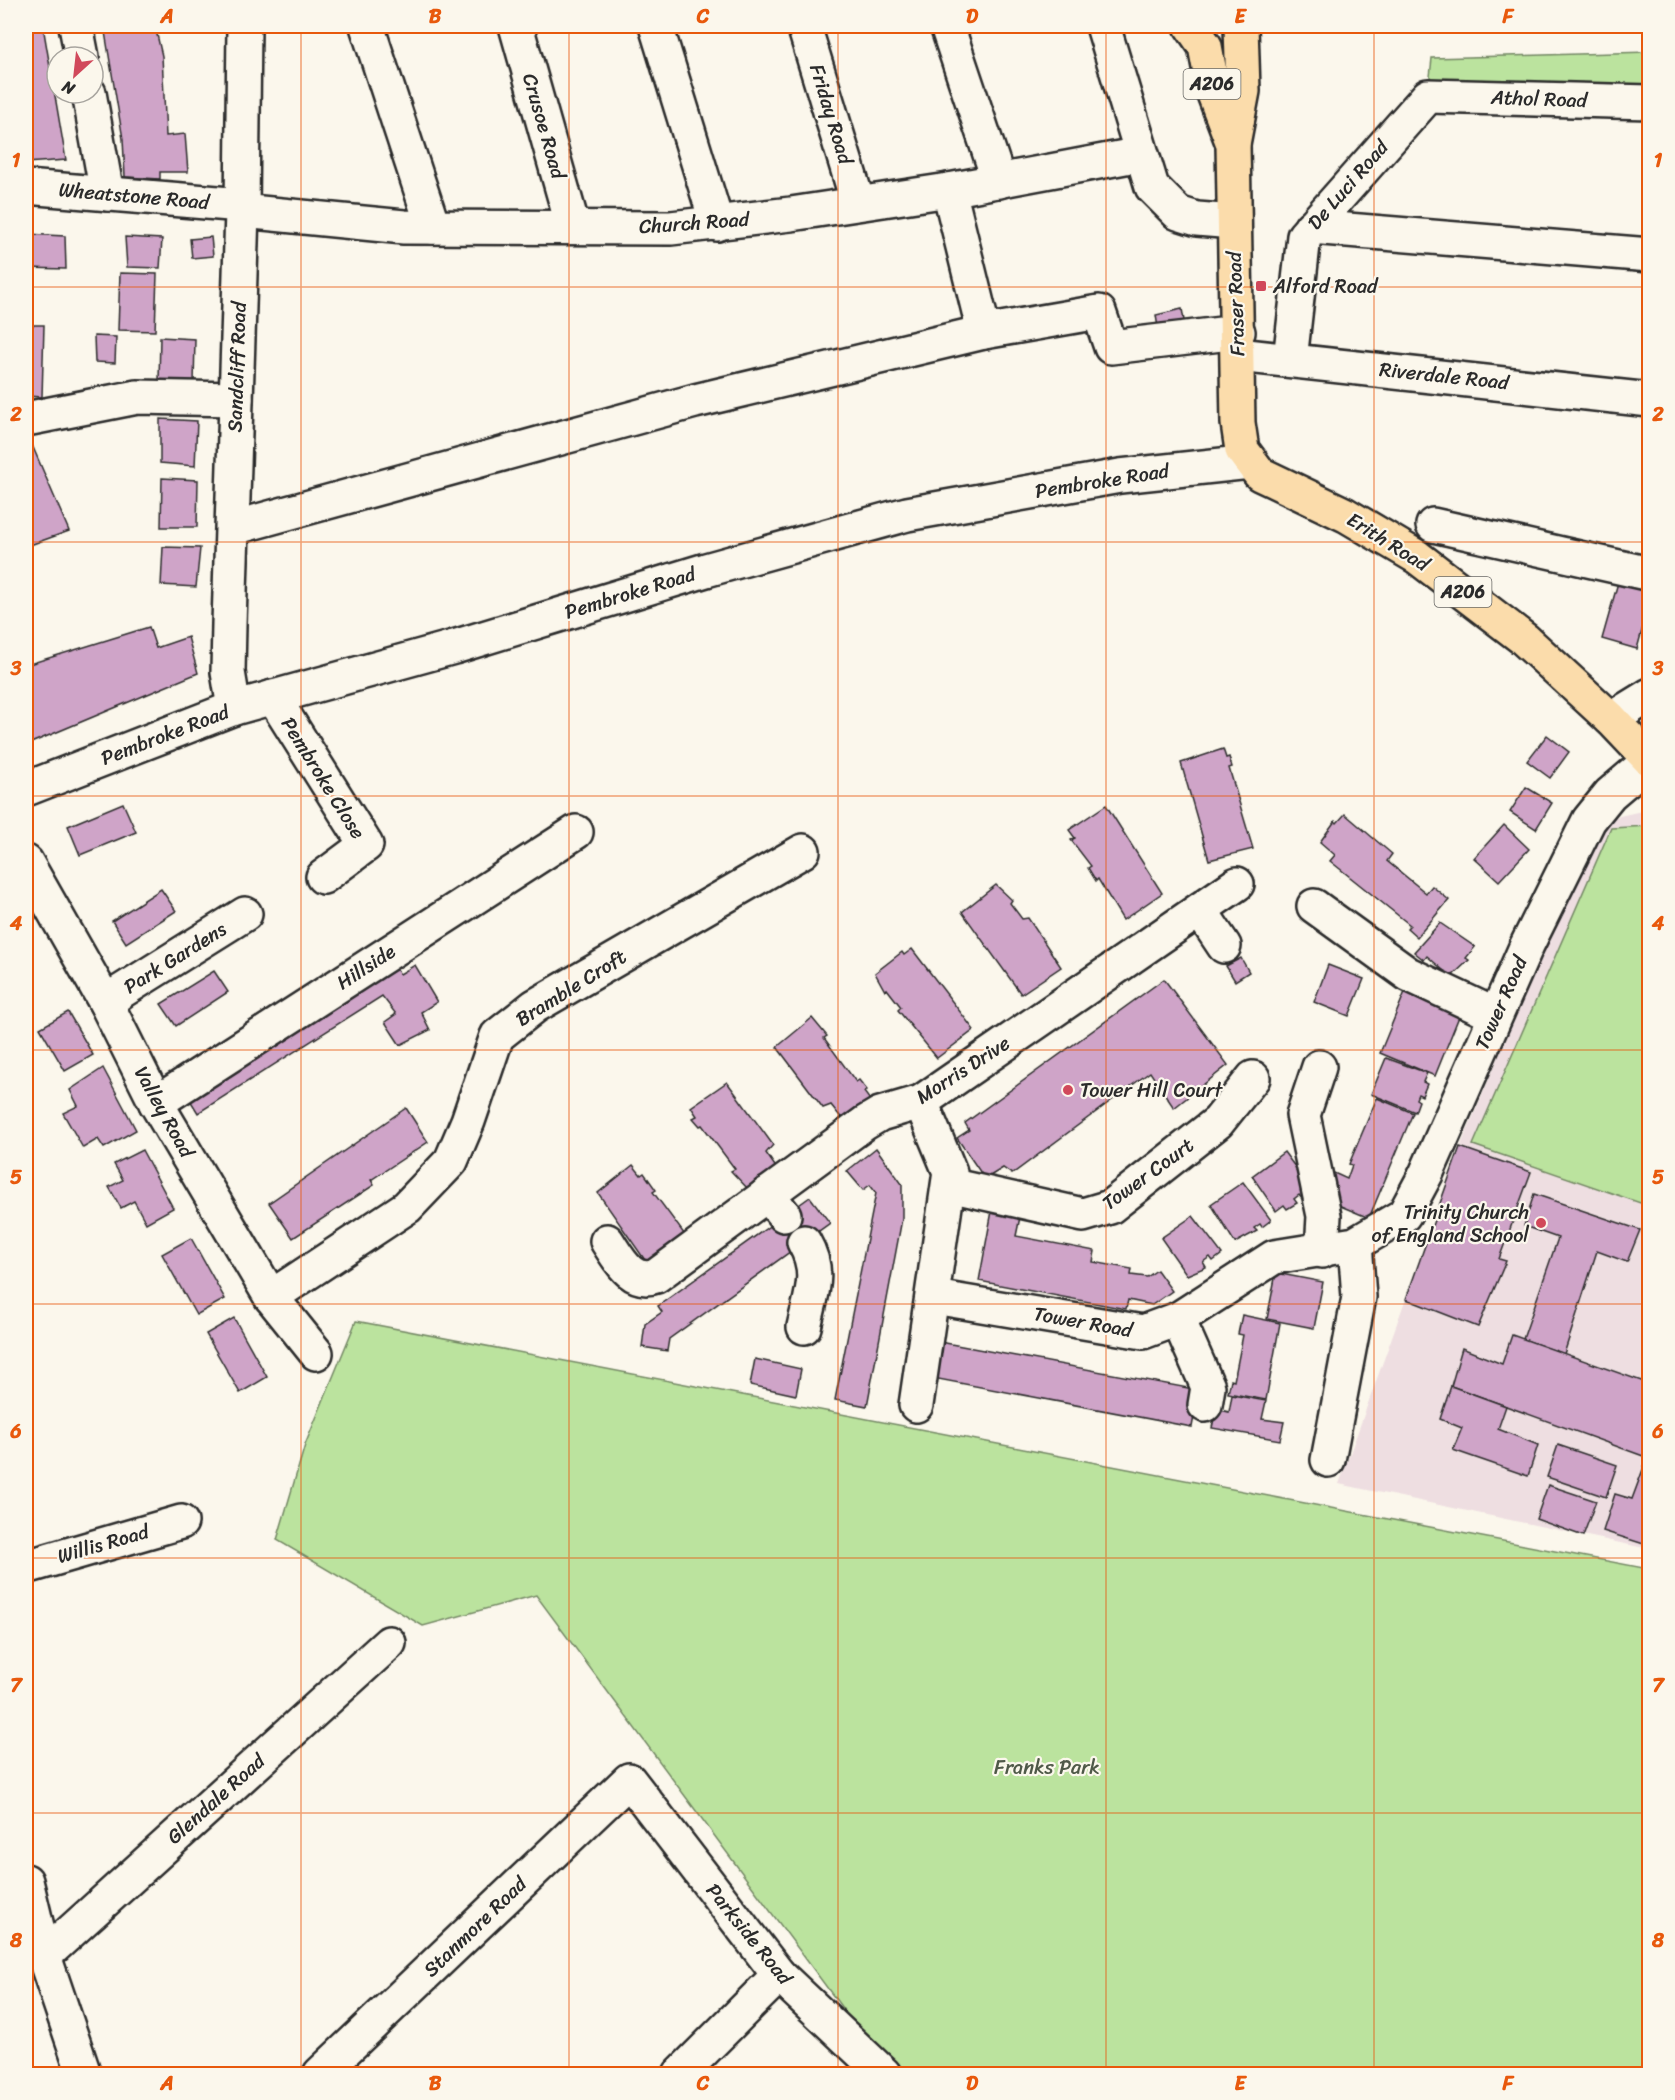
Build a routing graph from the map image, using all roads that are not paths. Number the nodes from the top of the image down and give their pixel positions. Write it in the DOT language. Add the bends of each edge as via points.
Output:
graph roads {
  1 [pos="76,26"];
  2 [pos="244,26"];
  3 [pos="368,26"];
  4 [pos="516,26"];
  5 [pos="656,26"];
  6 [pos="804,26"];
  7 [pos="947,26"];
  8 [pos="1103,26"];
  9 [pos="1191,26"];
  10 [pos="1219,26"];
  11 [pos="1241,26"];
  12 [pos="80,45"];
  13 [pos="1428,96"];
  14 [pos="1650,102"];
  15 [pos="91,105"];
  16 [pos="1233,144"];
  17 [pos="1142,154"];
  18 [pos="999,181"];
  19 [pos="26,187"];
  20 [pos="949,190"];
  21 [pos="107,194"];
  22 [pos="858,203"];
  23 [pos="242,208"];
  24 [pos="1234,222"];
  25 [pos="717,224"];
  26 [pos="433,227"];
  27 [pos="573,227"];
  28 [pos="1311,227"];
  29 [pos="1650,255"];
  30 [pos="984,332"];
  31 [pos="1238,343"];
  32 [pos="1290,360"];
  33 [pos="236,399"];
  34 [pos="1650,400"];
  35 [pos="26,419"];
  36 [pos="1250,462"];
  37 [pos="1433,525"];
  38 [pos="233,528"];
  39 [pos="1650,574"];
  40 [pos="1650,694"];
  41 [pos="273,697"];
  42 [pos="234,708"];
  43 [pos="1611,719"];
  44 [pos="1650,760"];
  45 [pos="26,789"];
  46 [pos="576,832"];
  47 [pos="802,851"];
  48 [pos="26,862"];
  49 [pos="323,877"];
  50 [pos="1237,884"];
  51 [pos="1314,906"];
  52 [pos="1200,910"];
  53 [pos="245,914"];
  54 [pos="1224,946"];
  55 [pos="106,1003"];
  56 [pos="1495,1015"];
  57 [pos="1319,1067"];
  58 [pos="1253,1078"];
  59 [pos="921,1102"];
  60 [pos="156,1103"];
  61 [pos="949,1185"];
  62 [pos="607,1241"];
  63 [pos="804,1242"];
  64 [pos="1355,1244"];
  65 [pos="1322,1251"];
  66 [pos="934,1297"];
  67 [pos="271,1298"];
  68 [pos="1178,1319"];
  69 [pos="804,1327"];
  70 [pos="316,1353"];
  71 [pos="916,1405"];
  72 [pos="1205,1405"];
  73 [pos="1328,1460"];
  74 [pos="181,1522"];
  75 [pos="26,1567"];
  76 [pos="389,1643"];
  77 [pos="629,1780"];
  78 [pos="26,1881"];
  79 [pos="44,1956"];
  80 [pos="779,1975"];
  81 [pos="84,2074"];
  82 [pos="320,2074"];
  83 [pos="680,2074"];
  84 [pos="884,2074"];
  1 -- 12 [label="street"];
  2 -- 23 [label="street, Sandcliff Road"];
  3 -- 26 [label="street"];
  4 -- 27 [label="street, Crusoe Road"];
  5 -- 25 [label="street"];
  6 -- 22 [label="street, Friday Road"];
  7 -- 18 [label="street"];
  8 -- 17 [label="street"];
  9 -- 10 [label="main road, Fraser Road / A206"];
  9 -- 16 [label="main road, Fraser Road / A206" via="1205,46 1214,94"];
  11 -- 16 [label="main road, Fraser Road / A206" via="1243,91"];
  13 -- 14 [label="street, Athol Road"];
  13 -- 28 [label="street, De Luci Road"];
  15 -- 21 [label="street"];
  16 -- 24 [label="main road, Fraser Road / A206"];
  17 -- 18 [label="street, Church Road"];
  17 -- 24 [label="street" via="1152,187 1178,213"];
  18 -- 20 [label="street, Church Road"];
  19 -- 21 [label="street, Wheatstone Road"];
  20 -- 22 [label="street, Church Road"];
  20 -- 30 [label="street"];
  21 -- 23 [label="street, Wheatstone Road"];
  22 -- 25 [label="street, Church Road"];
  23 -- 26 [label="street, Church Road"];
  23 -- 33 [label="street, Sandcliff Road"];
  24 -- 31 [label="main road, Fraser Road / A206"];
  25 -- 27 [label="street, Church Road" via="671,228"];
  26 -- 27 [label="street, Church Road"];
  28 -- 29 [label="street"];
  28 -- 32 [label="street, De Luci Road" via="1304,236"];
  30 -- 31 [label="street, Riverdale Road" via="1099,312 1111,347"];
  30 -- 38 [label="street" via="695,401"];
  31 -- 32 [label="street, Riverdale Road"];
  31 -- 36 [label="main road, Fraser Road / A206" via="1238,423 1242,450"];
  32 -- 34 [label="street, Riverdale Road"];
  33 -- 35 [label="street" via="137,397"];
  33 -- 38 [label="street, Sandcliff Road"];
  36 -- 41 [label="street, Pembroke Road" via="1120,476 907,514"];
  36 -- 43 [label="main road, Erith Road / A206" via="1260,474 1346,515 1417,557 1524,639"];
  37 -- 39 [label="street"];
  38 -- 42 [label="street, Sandcliff Road" via="228,672"];
  40 -- 43 [label="street"];
  41 -- 42 [label="street, Pembroke Road"];
  41 -- 49 [label="street, Pembroke Close" via="366,845"];
  42 -- 45 [label="street, Pembroke Road"];
  43 -- 44 [label="main road, Erith Road / A206"];
  44 -- 56 [label="street, Tower Road" via="1610,794 1588,820"];
  46 -- 60 [label="street, Hillside"];
  47 -- 67 [label="street, Bramble Croft" via="535,1005 497,1036 451,1161 407,1207"];
  48 -- 55 [label="street, Valley Road"];
  50 -- 52 [label="street, Morris Drive"];
  51 -- 56 [label="street" via="1408,974"];
  52 -- 54 [label="street"];
  52 -- 59 [label="street, Morris Drive"];
  53 -- 55 [label="street, Park Gardens"];
  55 -- 60 [label="street, Valley Road"];
  56 -- 64 [label="street, Tower Road" via="1426,1174 1404,1215"];
  57 -- 65 [label="street" via="1303,1115 1324,1216"];
  58 -- 61 [label="street, Tower Court" via="1218,1122 1110,1207 1083,1215"];
  59 -- 61 [label="street" via="950,1172"];
  59 -- 62 [label="street, Morris Drive" via="880,1114 776,1204 656,1276 647,1279 628,1270"];
  60 -- 67 [label="street, Valley Road"];
  61 -- 66 [label="street"];
  63 -- 69 [label="street" via="813,1259 814,1282"];
  64 -- 65 [label="street, Tower Road"];
  64 -- 73 [label="street" via="1359,1298"];
  65 -- 68 [label="street, Tower Road" via="1274,1257"];
  66 -- 68 [label="street, Tower Road" via="1143,1332"];
  66 -- 71 [label="street"];
  67 -- 70 [label="street, Valley Road"];
  68 -- 72 [label="street" via="1208,1386"];
  74 -- 75 [label="street, Willis Road"];
  76 -- 79 [label="street, Glendale Road"];
  77 -- 80 [label="street, Parkside Road"];
  77 -- 82 [label="street, Stanmore Road"];
  78 -- 79 [label="street"];
  79 -- 81 [label="street"];
  80 -- 83 [label="street"];
  80 -- 84 [label="street, Parkside Road"];
}
